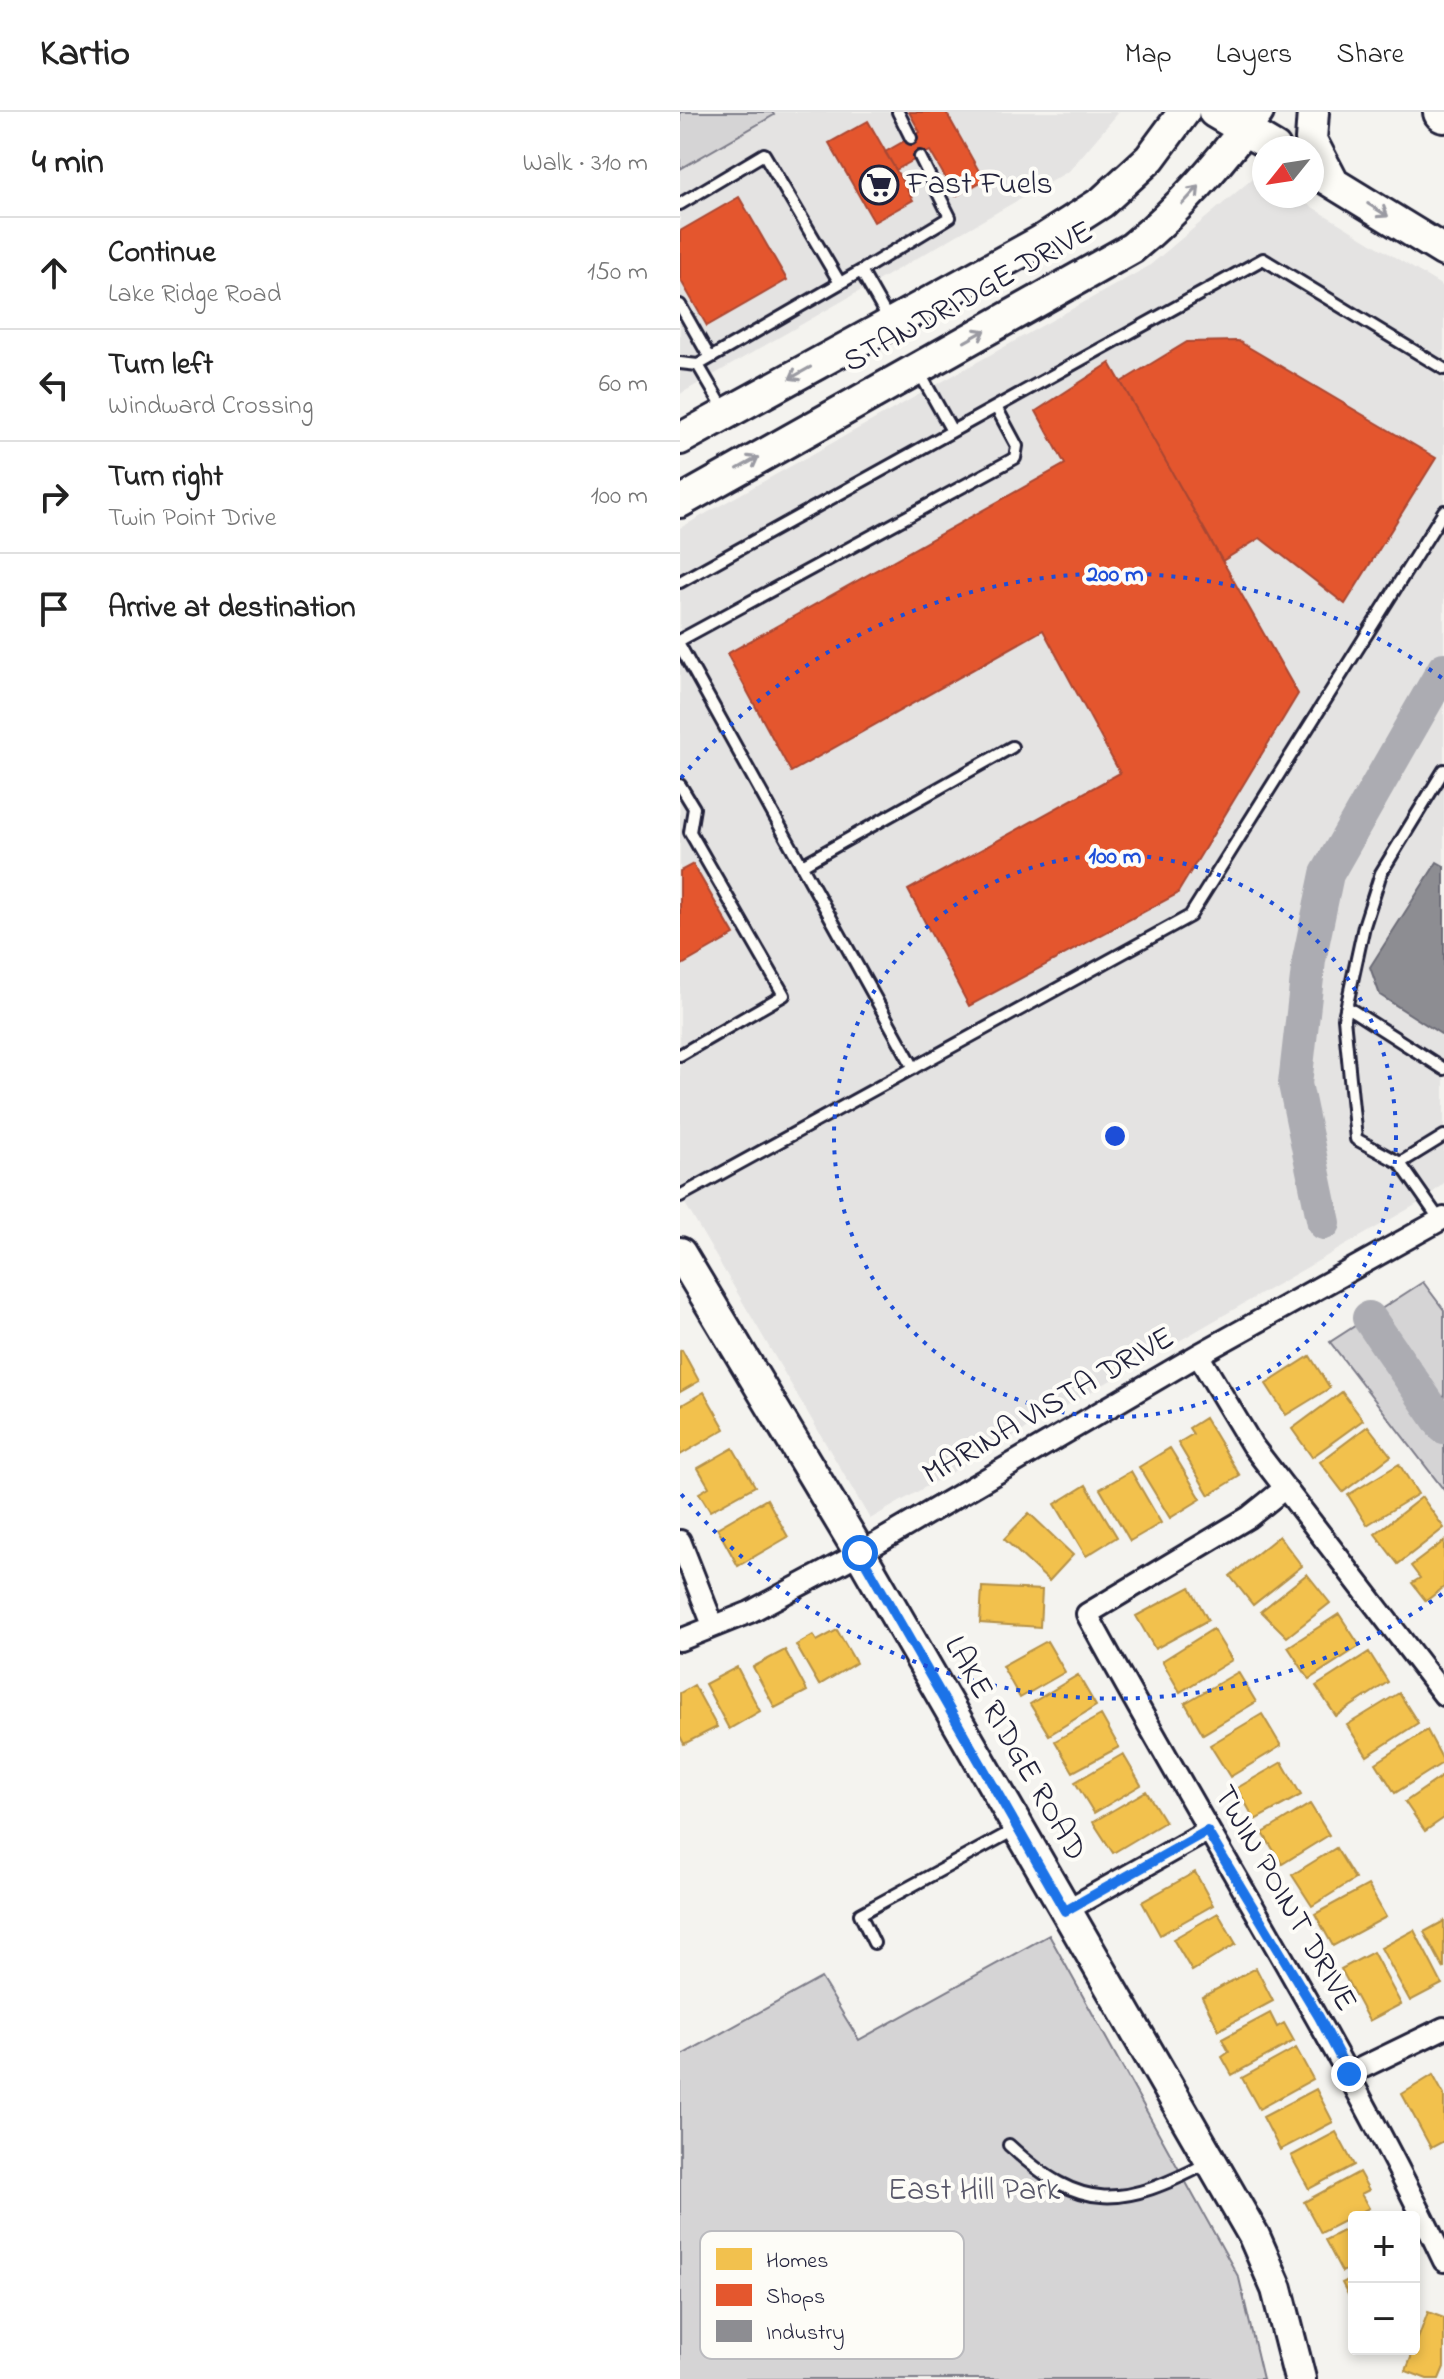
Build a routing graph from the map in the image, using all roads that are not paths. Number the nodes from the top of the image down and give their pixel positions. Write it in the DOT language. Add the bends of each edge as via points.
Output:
graph roads {
  1 [pos="898,112"];
  2 [pos="1152,112"];
  3 [pos="1184,112"];
  4 [pos="1214,112"];
  5 [pos="1313,112"];
  6 [pos="1251,121"];
  7 [pos="1264,136"];
  8 [pos="1311,136"];
  9 [pos="911,138"];
  10 [pos="920,157"];
  11 [pos="1150,158"];
  12 [pos="1324,177"];
  13 [pos="680,204"];
  14 [pos="1444,251"];
  15 [pos="861,271"];
  16 [pos="840,283"];
  17 [pos="680,305"];
  18 [pos="891,323"];
  19 [pos="710,358"];
  20 [pos="680,363"];
  21 [pos="698,365"];
  22 [pos="917,368"];
  23 [pos="1444,369"];
  24 [pos="996,407"];
  25 [pos="726,414"];
  26 [pos="952,431"];
  27 [pos="680,439"];
  28 [pos="680,502"];
  29 [pos="1444,511"];
  30 [pos="680,582"];
  31 [pos="680,643"];
  32 [pos="1012,747"];
  33 [pos="1444,770"];
  34 [pos="680,785"];
  35 [pos="685,835"];
  36 [pos="802,865"];
  37 [pos="1347,1007"];
  38 [pos="680,1055"];
  39 [pos="914,1068"];
  40 [pos="1444,1069"];
  41 [pos="1444,1136"];
  42 [pos="1400,1163"];
  43 [pos="680,1196"];
  44 [pos="1443,1221"];
  45 [pos="680,1253"];
  46 [pos="1198,1355"];
  47 [pos="1285,1488"];
  48 [pos="680,1541"];
  49 [pos="860,1553"];
  50 [pos="713,1625"];
  51 [pos="680,1640"];
  52 [pos="1444,1695"];
  53 [pos="1018,1828"];
  54 [pos="1207,1831"];
  55 [pos="1065,1911"];
  56 [pos="874,1943"];
  57 [pos="1444,2028"];
  58 [pos="1349,2074"];
  59 [pos="1009,2145"];
  60 [pos="1210,2163"];
  61 [pos="1444,2261"];
  62 [pos="1300,2379"];
  1 -- 9 [label="lane"];
  2 -- 11 [label="street" via="1156,123"];
  3 -- 11 [label="street, STANDRIDGE DRIVE"];
  4 -- 6 [label="street"];
  5 -- 8 [label="street"];
  6 -- 7 [label="street"];
  22 -- 6 [label="street, STANDRIDGE DRIVE, one-way" via="1132,248 1176,212"];
  10 -- 15 [label="lane" via="950,217"];
  11 -- 18 [label="street, STANDRIDGE DRIVE" via="1078,218"];
  12 -- 14 [label="street, one-way"];
  13 -- 16 [label="lane" via="764,154"];
  15 -- 16 [label="lane"];
  15 -- 18 [label="lane"];
  16 -- 19 [label="lane"];
  17 -- 19 [label="lane"];
  18 -- 22 [label="street"];
  18 -- 25 [label="street, STANDRIDGE DRIVE, one-way"];
  19 -- 21 [label="lane"];
  20 -- 21 [label="lane"];
  21 -- 25 [label="lane"];
  22 -- 26 [label="lane"];
  28 -- 22 [label="street, STANDRIDGE DRIVE, one-way"];
  23 -- 24 [label="lane" via="1263,259"];
  24 -- 26 [label="lane"];
  24 -- 31 [label="lane" via="1017,446 1015,458"];
  25 -- 27 [label="street, STANDRIDGE DRIVE"];
  26 -- 30 [label="lane"];
  29 -- 39 [label="lane" via="1190,916"];
  31 -- 36 [label="lane"];
  32 -- 36 [label="lane"];
  33 -- 37 [label="lane" via="1381,873"];
  34 -- 35 [label="lane" via="694,808"];
  35 -- 38 [label="lane" via="784,995"];
  36 -- 39 [label="lane"];
  37 -- 40 [label="lane"];
  37 -- 42 [label="lane" via="1356,1139"];
  39 -- 43 [label="lane"];
  41 -- 42 [label="lane"];
  42 -- 44 [label="lane"];
  44 -- 46 [label="street, MARINA VISTA DRIVE"];
  45 -- 49 [label="street, LAKE RIDGE ROAD"];
  46 -- 47 [label="street" via="1252,1445"];
  46 -- 49 [label="street, MARINA VISTA DRIVE"];
  47 -- 52 [label="street"];
  47 -- 54 [label="street, TWIN POINT DRIVE" via="1249,1517 1087,1614"];
  48 -- 50 [label="street"];
  49 -- 50 [label="street, MARINA VISTA DRIVE" via="750,1612"];
  49 -- 53 [label="street, LAKE RIDGE ROAD"];
  50 -- 51 [label="street, MARINA VISTA DRIVE"];
  53 -- 55 [label="street, LAKE RIDGE ROAD"];
  53 -- 56 [label="lane" via="860,1914"];
  54 -- 55 [label="street"];
  54 -- 58 [label="street, TWIN POINT DRIVE"];
  55 -- 60 [label="street, LAKE RIDGE ROAD"];
  57 -- 58 [label="street"];
  58 -- 61 [label="street, TWIN POINT DRIVE"];
  59 -- 60 [label="lane" via="1060,2187 1087,2195 1150,2190"];
  60 -- 62 [label="street, LAKE RIDGE ROAD" via="1254,2236 1277,2289"];
}
